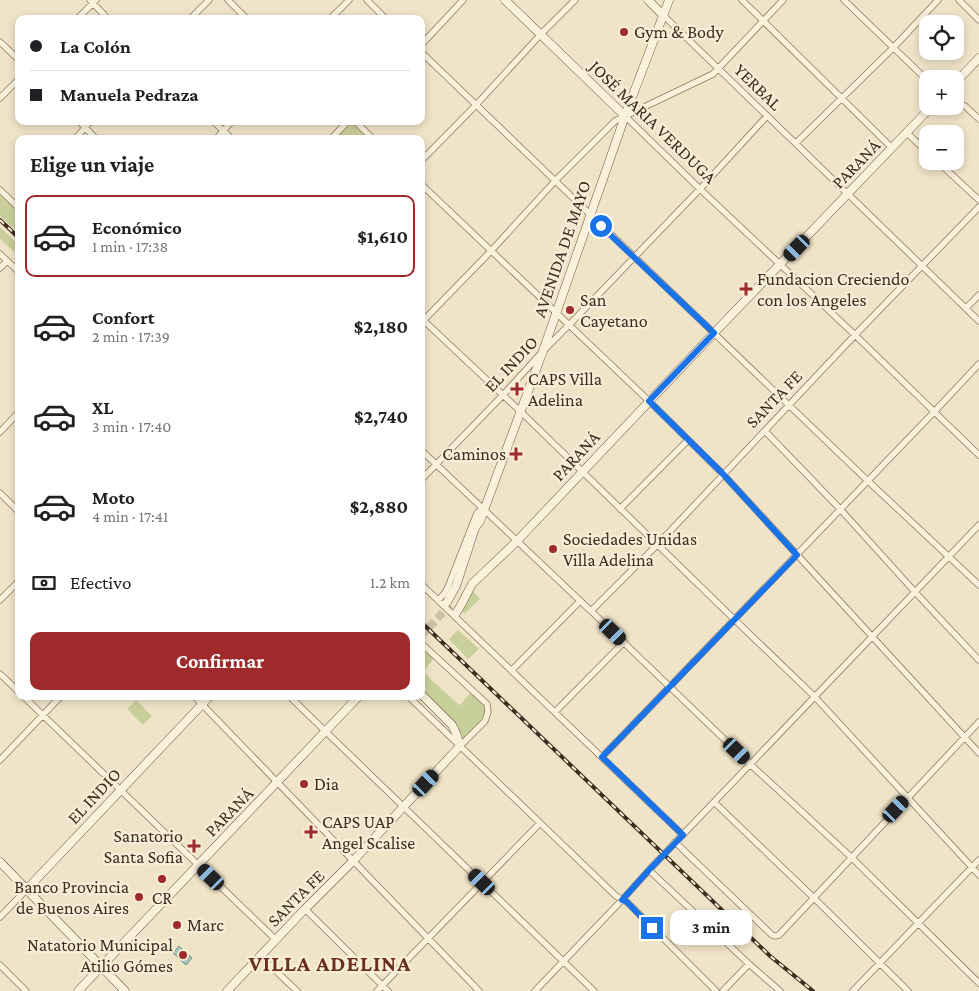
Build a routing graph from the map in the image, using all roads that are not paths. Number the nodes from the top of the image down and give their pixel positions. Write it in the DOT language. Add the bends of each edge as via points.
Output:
graph roads {
  1 [pos="208,0"];
  2 [pos="228,0"];
  3 [pos="349,0"];
  4 [pos="367,0"];
  5 [pos="462,0"];
  6 [pos="505,0"];
  7 [pos="575,0"];
  8 [pos="648,0"];
  9 [pos="669,0"];
  10 [pos="742,0"];
  11 [pos="783,0"];
  12 [pos="844,0"];
  13 [pos="938,0"];
  14 [pos="958,0"];
  15 [pos="93,1"];
  16 [pos="81,15"];
  17 [pos="105,15"];
  18 [pos="194,15"];
  19 [pos="243,15"];
  20 [pos="334,15"];
  21 [pos="382,15"];
  22 [pos="663,15"];
  23 [pos="979,20"];
  24 [pos="763,22"];
  25 [pos="541,34"];
  26 [pos="425,41"];
  27 [pos="0,42"];
  28 [pos="893,48"];
  29 [pos="15,56"];
  30 [pos="425,56"];
  31 [pos="979,58"];
  32 [pos="718,69"];
  33 [pos="919,73"];
  34 [pos="964,74"];
  35 [pos="15,83"];
  36 [pos="0,98"];
  37 [pos="842,98"];
  38 [pos="476,105"];
  39 [pos="964,106"];
  40 [pos="924,115"];
  41 [pos="625,116"];
  42 [pos="767,116"];
  43 [pos="979,119"];
  44 [pos="82,125"];
  45 [pos="88,125"];
  46 [pos="217,125"];
  47 [pos="229,125"];
  48 [pos="344,125"];
  49 [pos="359,125"];
  50 [pos="85,128"];
  51 [pos="224,131"];
  52 [pos="907,133"];
  53 [pos="78,135"];
  54 [pos="92,135"];
  55 [pos="220,135"];
  56 [pos="228,135"];
  57 [pos="335,135"];
  58 [pos="369,135"];
  59 [pos="796,143"];
  60 [pos="919,144"];
  61 [pos="892,148"];
  62 [pos="425,157"];
  63 [pos="947,170"];
  64 [pos="555,181"];
  65 [pos="425,188"];
  66 [pos="700,189"];
  67 [pos="0,190"];
  68 [pos="848,194"];
  69 [pos="979,200"];
  70 [pos="13,202"];
  71 [pos="979,207"];
  72 [pos="590,215"];
  73 [pos="492,251"];
  74 [pos="0,254"];
  75 [pos="634,258"];
  76 [pos="7,261"];
  77 [pos="780,266"];
  78 [pos="923,266"];
  79 [pos="0,268"];
  80 [pos="15,268"];
  81 [pos="979,294"];
  82 [pos="966,308"];
  83 [pos="556,312"];
  84 [pos="425,318"];
  85 [pos="979,321"];
  86 [pos="425,324"];
  87 [pos="569,325"];
  88 [pos="714,333"];
  89 [pos="855,335"];
  90 [pos="543,351"];
  91 [pos="979,364"];
  92 [pos="503,395"];
  93 [pos="649,401"];
  94 [pos="789,405"];
  95 [pos="520,411"];
  96 [pos="934,412"];
  97 [pos="15,416"];
  98 [pos="764,431"];
  99 [pos="0,432"];
  100 [pos="688,440"];
  101 [pos="425,454"];
  102 [pos="979,455"];
  103 [pos="437,465"];
  104 [pos="582,471"];
  105 [pos="723,474"];
  106 [pos="425,476"];
  107 [pos="868,481"];
  108 [pos="0,493"];
  109 [pos="15,508"];
  110 [pos="484,508"];
  111 [pos="620,509"];
  112 [pos="841,510"];
  113 [pos="979,525"];
  114 [pos="517,541"];
  115 [pos="657,545"];
  116 [pos="797,555"];
  117 [pos="949,556"];
  118 [pos="15,584"];
  119 [pos="979,585"];
  120 [pos="425,588"];
  121 [pos="915,592"];
  122 [pos="0,600"];
  123 [pos="438,600"];
  124 [pos="580,601"];
  125 [pos="449,604"];
  126 [pos="591,611"];
  127 [pos="455,615"];
  128 [pos="735,620"];
  129 [pos="872,637"];
  130 [pos="624,642"];
  131 [pos="425,647"];
  132 [pos="979,660"];
  133 [pos="512,670"];
  134 [pos="0,674"];
  135 [pos="670,687"];
  136 [pos="15,688"];
  137 [pos="814,696"];
  138 [pos="425,698"];
  139 [pos="28,700"];
  140 [pos="57,700"];
  141 [pos="198,700"];
  142 [pos="206,700"];
  143 [pos="293,700"];
  144 [pos="355,700"];
  145 [pos="412,700"];
  146 [pos="202,705"];
  147 [pos="555,712"];
  148 [pos="43,715"];
  149 [pos="979,722"];
  150 [pos="326,732"];
  151 [pos="965,738"];
  152 [pos="460,746"];
  153 [pos="979,753"];
  154 [pos="602,757"];
  155 [pos="0,760"];
  156 [pos="750,764"];
  157 [pos="278,782"];
  158 [pos="121,790"];
  159 [pos="907,797"];
  160 [pos="714,802"];
  161 [pos="404,807"];
  162 [pos="540,823"];
  163 [pos="683,835"];
  164 [pos="675,842"];
  165 [pos="851,857"];
  166 [pos="979,860"];
  167 [pos="353,861"];
  168 [pos="0,862"];
  169 [pos="198,865"];
  170 [pos="972,867"];
  171 [pos="649,870"];
  172 [pos="979,875"];
  173 [pos="482,882"];
  174 [pos="26,890"];
  175 [pos="814,898"];
  176 [pos="622,900"];
  177 [pos="305,909"];
  178 [pos="0,917"];
  179 [pos="918,923"];
  180 [pos="428,938"];
  181 [pos="275,940"];
  182 [pos="260,956"];
  183 [pos="564,962"];
  184 [pos="880,963"];
  185 [pos="0,964"];
  186 [pos="749,964"];
  187 [pos="102,966"];
  188 [pos="979,983"];
  189 [pos="382,986"];
  190 [pos="26,991"];
  191 [pos="78,991"];
  192 [pos="125,991"];
  193 [pos="227,991"];
  194 [pos="297,991"];
  195 [pos="377,991"];
  196 [pos="388,991"];
  197 [pos="479,991"];
  198 [pos="535,991"];
  199 [pos="594,991"];
  200 [pos="716,991"];
  201 [pos="723,991"];
  202 [pos="780,991"];
  203 [pos="853,991"];
  204 [pos="908,991"];
  1 -- 18 [label="street"];
  2 -- 19 [label="street"];
  3 -- 20 [label="street"];
  4 -- 21 [label="street"];
  5 -- 26 [label="street"];
  6 -- 25 [label="street, JOSÉ MARIA VERDUGA"];
  7 -- 25 [label="street"];
  8 -- 22 [label="street, YERBAL"];
  9 -- 22 [label="street, AVENIDA DE MAYO"];
  10 -- 24 [label="street"];
  11 -- 24 [label="street"];
  12 -- 28 [label="street"];
  13 -- 28 [label="street"];
  14 -- 23 [label="street"];
  15 -- 16 [label="street"];
  15 -- 17 [label="street"];
  22 -- 32 [label="street, YERBAL"];
  22 -- 41 [label="street, AVENIDA DE MAYO"];
  24 -- 32 [label="street"];
  24 -- 37 [label="street"];
  25 -- 38 [label="street"];
  25 -- 41 [label="street, JOSÉ MARIA VERDUGA"];
  27 -- 29 [label="street"];
  28 -- 33 [label="street"];
  28 -- 37 [label="street"];
  30 -- 38 [label="street"];
  31 -- 34 [label="street"];
  32 -- 41 [label="street"];
  32 -- 42 [label="street, YERBAL"];
  35 -- 36 [label="street"];
  37 -- 59 [label="street"];
  37 -- 61 [label="street"];
  38 -- 62 [label="street"];
  38 -- 64 [label="street"];
  39 -- 43 [label="street"];
  40 -- 52 [label="street, PARANÁ"];
  41 -- 64 [label="street" via="615,121"];
  41 -- 66 [label="street, JOSÉ MARIA VERDUGA"];
  41 -- 72 [label="street, AVENIDA DE MAYO"];
  42 -- 59 [label="street, YERBAL"];
  42 -- 66 [label="street, EL INDIO"];
  44 -- 50 [label="street"];
  45 -- 50 [label="street"];
  46 -- 51 [label="street"];
  47 -- 51 [label="street"];
  48 -- 57 [label="street"];
  49 -- 58 [label="street"];
  50 -- 53 [label="street"];
  50 -- 54 [label="street"];
  51 -- 55 [label="street"];
  51 -- 56 [label="street"];
  52 -- 60 [label="street"];
  52 -- 61 [label="street, PARANÁ"];
  59 -- 68 [label="street, YERBAL"];
  61 -- 68 [label="street, PARANÁ"];
  63 -- 69 [label="street"];
  64 -- 72 [label="street"];
  64 -- 73 [label="street"];
  65 -- 73 [label="street"];
  66 -- 75 [label="street, EL INDIO"];
  66 -- 77 [label="street, JOSÉ MARIA VERDUGA"];
  67 -- 70 [label="street"];
  68 -- 77 [label="street, PARANÁ"];
  68 -- 78 [label="street, YERBAL"];
  71 -- 78 [label="street, SANTA FE"];
  72 -- 75 [label="street"];
  72 -- 83 [label="street, AVENIDA DE MAYO"];
  73 -- 83 [label="street"];
  73 -- 84 [label="street"];
  74 -- 76 [label="street"];
  75 -- 87 [label="street, EL INDIO"];
  75 -- 88 [label="street"];
  76 -- 79 [label="street"];
  76 -- 80 [label="street"];
  77 -- 88 [label="street, PARANÁ"];
  77 -- 89 [label="street, JOSÉ MARIA VERDUGA"];
  78 -- 82 [label="street, YERBAL"];
  78 -- 89 [label="street, SANTA FE"];
  81 -- 82 [label="street"];
  82 -- 85 [label="street, YERBAL"];
  83 -- 87 [label="street"];
  83 -- 90 [label="street, AVENIDA DE MAYO"];
  86 -- 92 [label="street"];
  87 -- 90 [label="street, EL INDIO"];
  87 -- 93 [label="street"];
  88 -- 93 [label="street, PARANÁ"];
  88 -- 94 [label="street"];
  89 -- 94 [label="street, SANTA FE"];
  89 -- 96 [label="street, JOSÉ MARIA VERDUGA"];
  90 -- 92 [label="street, EL INDIO"];
  90 -- 95 [label="street, AVENIDA DE MAYO"];
  91 -- 96 [label="street"];
  92 -- 95 [label="street"];
  92 -- 103 [label="street, EL INDIO"];
  93 -- 100 [label="street"];
  93 -- 104 [label="street, PARANÁ"];
  94 -- 98 [label="street, SANTA FE"];
  94 -- 107 [label="street"];
  95 -- 104 [label="street"];
  95 -- 110 [label="street, AVENIDA DE MAYO"];
  96 -- 102 [label="street, JOSÉ MARIA VERDUGA"];
  96 -- 107 [label="street"];
  97 -- 99 [label="street"];
  98 -- 105 [label="street, SANTA FE"];
  98 -- 112 [label="street"];
  100 -- 105 [label="street"];
  100 -- 111 [label="street"];
  101 -- 103 [label="street"];
  103 -- 106 [label="street, EL INDIO"];
  103 -- 110 [label="street"];
  104 -- 111 [label="street"];
  104 -- 114 [label="street, PARANÁ"];
  105 -- 115 [label="street, SANTA FE"];
  105 -- 116 [label="street"];
  107 -- 112 [label="street"];
  107 -- 117 [label="street"];
  108 -- 109 [label="street"];
  110 -- 114 [label="street"];
  110 -- 123 [label="street, AVENIDA DE MAYO" via="477,513 448,588"];
  110 -- 125 [label="street, AVENIDA DE MAYO"];
  111 -- 115 [label="street"];
  112 -- 116 [label="street"];
  112 -- 121 [label="street"];
  113 -- 117 [label="street"];
  114 -- 124 [label="street"];
  114 -- 127 [label="street, PARANÁ" via="472,584"];
  115 -- 126 [label="street, SANTA FE"];
  115 -- 128 [label="street"];
  116 -- 128 [label="street"];
  116 -- 129 [label="street"];
  117 -- 119 [label="street"];
  117 -- 121 [label="street"];
  118 -- 122 [label="street"];
  120 -- 123 [label="street"];
  121 -- 129 [label="street"];
  121 -- 132 [label="street"];
  123 -- 127 [label="street"];
  124 -- 126 [label="street"];
  124 -- 133 [label="street"];
  126 -- 130 [label="street"];
  127 -- 133 [label="street"];
  128 -- 135 [label="street"];
  128 -- 137 [label="street"];
  129 -- 137 [label="street"];
  129 -- 151 [label="street"];
  130 -- 135 [label="street"];
  130 -- 147 [label="street"];
  131 -- 152 [label="street, SANTA FE" via="487,704 485,721"];
  133 -- 147 [label="street"];
  134 -- 136 [label="street"];
  135 -- 154 [label="street"];
  135 -- 156 [label="street"];
  137 -- 156 [label="street"];
  137 -- 159 [label="street"];
  138 -- 152 [label="street" via="452,725"];
  139 -- 148 [label="street"];
  140 -- 148 [label="street"];
  141 -- 146 [label="street"];
  142 -- 146 [label="street, EL INDIO"];
  143 -- 150 [label="street"];
  144 -- 150 [label="street, PARANÁ"];
  145 -- 152 [label="street"];
  146 -- 157 [label="street"];
  146 -- 158 [label="street, EL INDIO"];
  147 -- 154 [label="street"];
  148 -- 155 [label="street"];
  148 -- 158 [label="street"];
  149 -- 151 [label="street"];
  150 -- 157 [label="street, PARANÁ"];
  150 -- 161 [label="street"];
  151 -- 153 [label="street"];
  151 -- 159 [label="street"];
  152 -- 161 [label="street, SANTA FE"];
  152 -- 162 [label="street"];
  154 -- 163 [label="street"];
  156 -- 160 [label="street"];
  156 -- 165 [label="street"];
  157 -- 167 [label="street"];
  157 -- 169 [label="street, PARANÁ"];
  158 -- 169 [label="street"];
  158 -- 174 [label="street, EL INDIO"];
  159 -- 165 [label="street"];
  159 -- 170 [label="street"];
  160 -- 163 [label="street"];
  160 -- 175 [label="street"];
  161 -- 167 [label="street, SANTA FE"];
  161 -- 173 [label="street"];
  162 -- 173 [label="street"];
  162 -- 176 [label="street"];
  163 -- 164 [label="street"];
  164 -- 171 [label="street"];
  164 -- 175 [label="street" via="775,936"];
  165 -- 175 [label="street"];
  165 -- 179 [label="street"];
  166 -- 170 [label="street"];
  167 -- 177 [label="street, SANTA FE"];
  167 -- 180 [label="street"];
  168 -- 174 [label="street"];
  169 -- 181 [label="street"];
  169 -- 187 [label="street, PARANÁ"];
  170 -- 172 [label="street"];
  170 -- 179 [label="street"];
  171 -- 176 [label="street"];
  171 -- 186 [label="street"];
  173 -- 180 [label="street"];
  173 -- 183 [label="street"];
  174 -- 178 [label="street, EL INDIO"];
  174 -- 187 [label="street"];
  175 -- 184 [label="street"];
  176 -- 183 [label="street"];
  176 -- 200 [label="street"];
  177 -- 181 [label="street, SANTA FE"];
  177 -- 189 [label="street"];
  179 -- 184 [label="street"];
  179 -- 188 [label="street"];
  180 -- 189 [label="street"];
  180 -- 197 [label="street"];
  181 -- 182 [label="street, SANTA FE"];
  182 -- 193 [label="street, SANTA FE"];
  182 -- 194 [label="street"];
  183 -- 198 [label="street"];
  183 -- 199 [label="street"];
  184 -- 203 [label="street"];
  184 -- 204 [label="street"];
  185 -- 190 [label="street"];
  186 -- 201 [label="street"];
  186 -- 202 [label="street"];
  187 -- 191 [label="street, PARANÁ"];
  187 -- 192 [label="street"];
  189 -- 195 [label="street"];
  189 -- 196 [label="street"];
}
